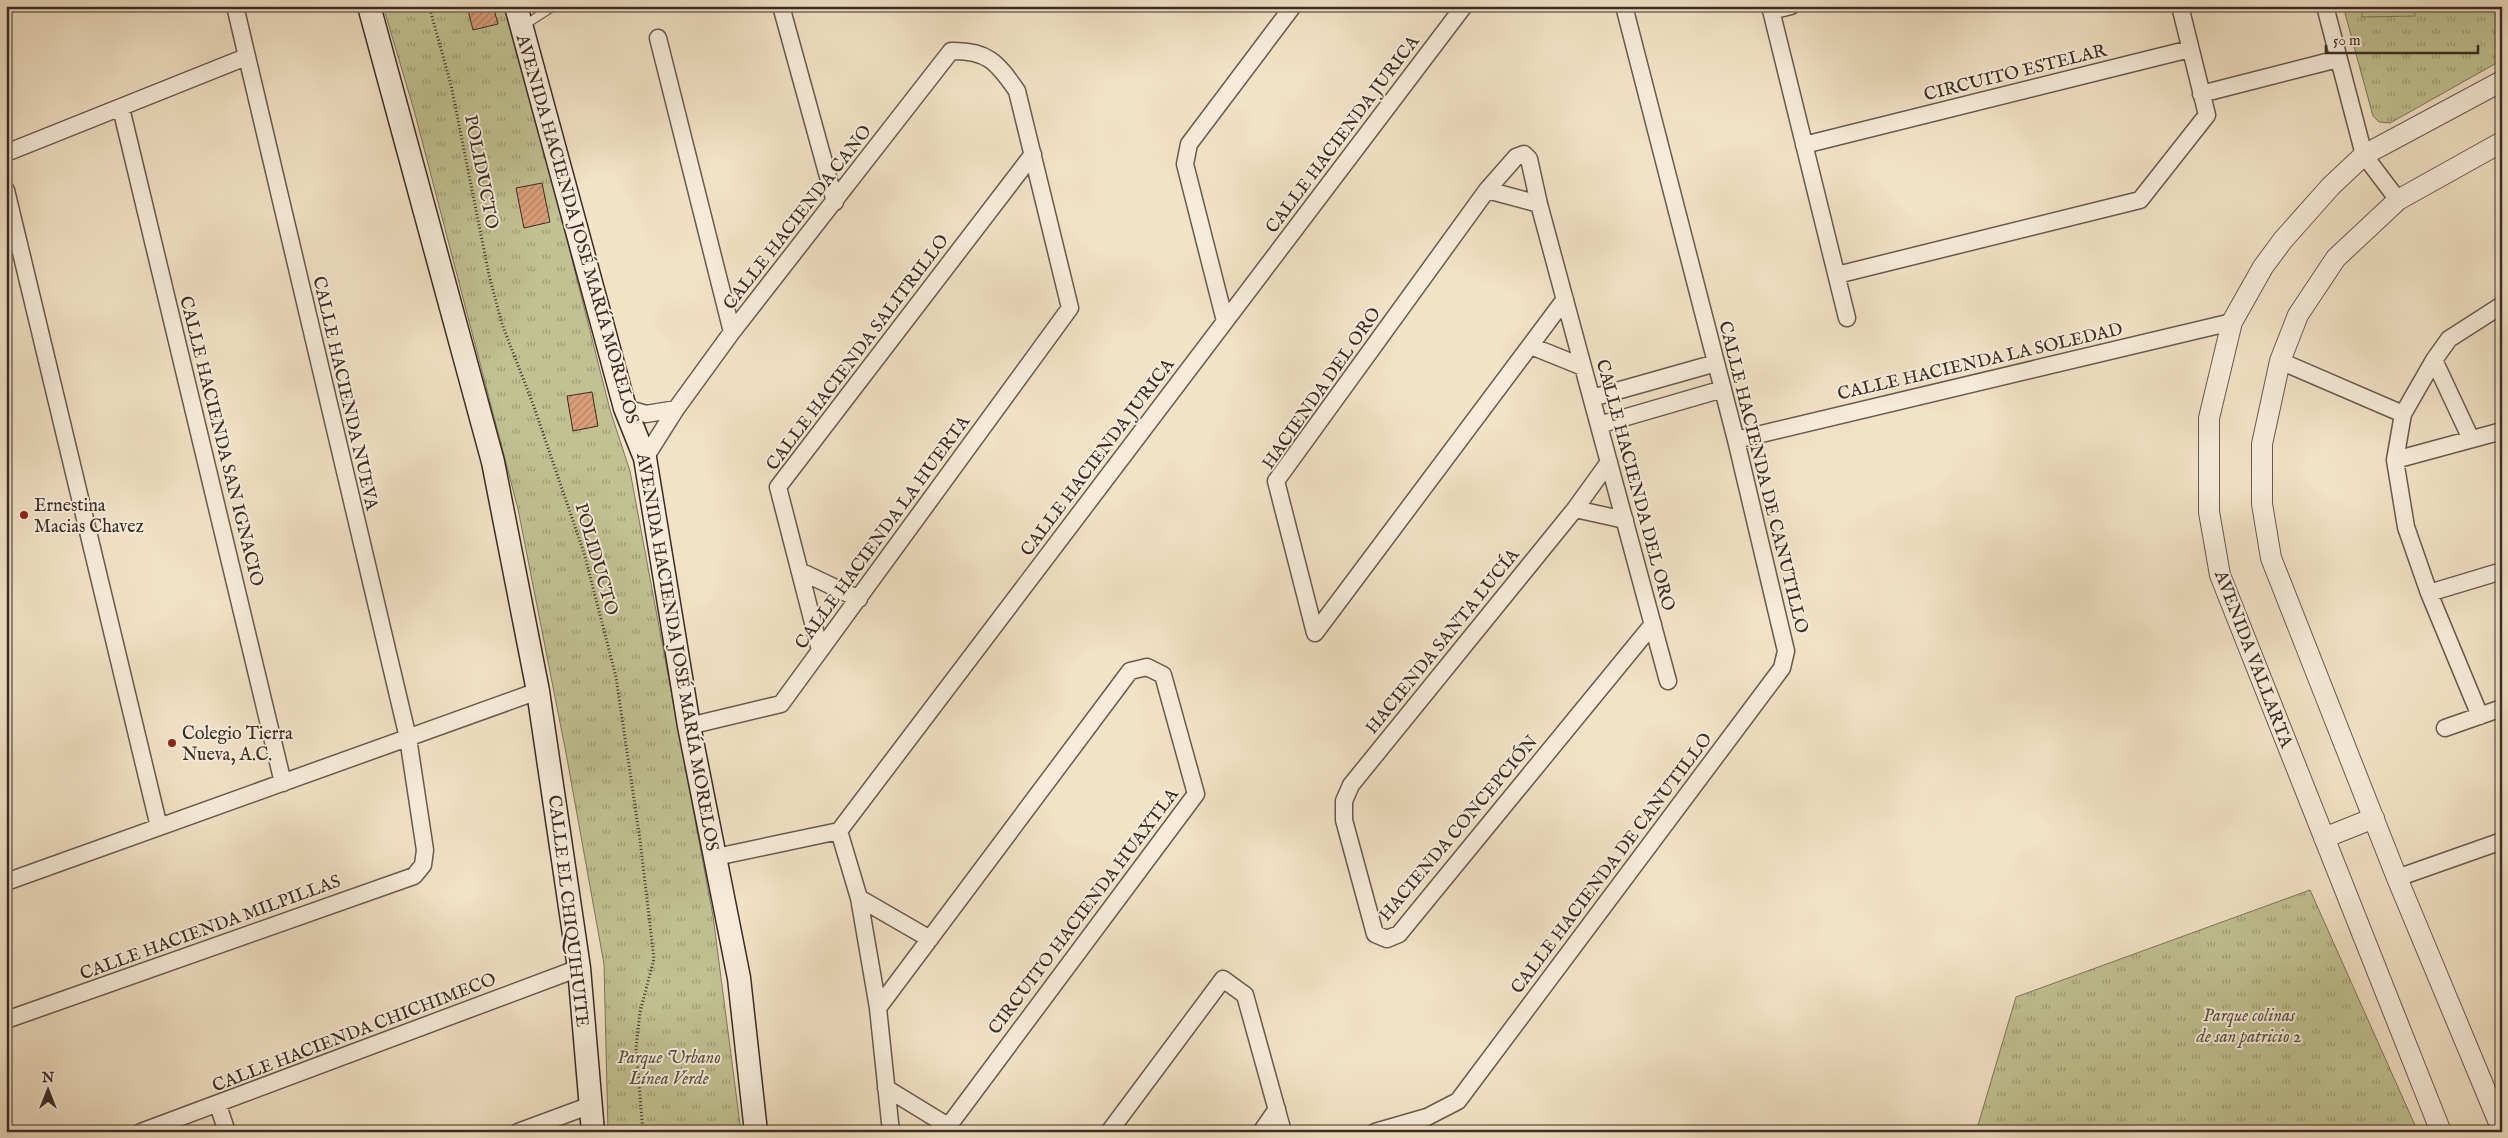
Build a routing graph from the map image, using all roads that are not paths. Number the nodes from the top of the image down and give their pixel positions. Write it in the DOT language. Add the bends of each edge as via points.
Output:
graph roads {
  1 [pos="235,6"];
  2 [pos="369,6"];
  3 [pos="554,6"];
  4 [pos="781,6"];
  5 [pos="1293,6"];
  6 [pos="1464,6"];
  7 [pos="1624,6"];
  8 [pos="1791,6"];
  9 [pos="2180,6"];
  10 [pos="2325,6"];
  11 [pos="1771,9"];
  12 [pos="518,17"];
  13 [pos="658,38"];
  14 [pos="2190,49"];
  15 [pos="246,57"];
  16 [pos="2338,59"];
  17 [pos="2502,81"];
  18 [pos="2202,94"];
  19 [pos="121,108"];
  20 [pos="2502,142"];
  21 [pos="1804,145"];
  22 [pos="6,153"];
  23 [pos="1033,154"];
  24 [pos="2364,155"];
  25 [pos="6,190"];
  26 [pos="1487,190"];
  27 [pos="2398,200"];
  28 [pos="835,202"];
  29 [pos="1540,204"];
  30 [pos="1836,275"];
  31 [pos="1565,299"];
  32 [pos="2502,305"];
  33 [pos="1847,318"];
  34 [pos="1225,321"];
  35 [pos="2232,322"];
  36 [pos="732,332"];
  37 [pos="1531,346"];
  38 [pos="2434,360"];
  39 [pos="2280,361"];
  40 [pos="1716,363"];
  41 [pos="1583,367"];
  42 [pos="1723,390"];
  43 [pos="1592,398"];
  44 [pos="625,408"];
  45 [pos="676,409"];
  46 [pos="2403,414"];
  47 [pos="1599,425"];
  48 [pos="2502,430"];
  49 [pos="2471,439"];
  50 [pos="1736,440"];
  51 [pos="645,458"];
  52 [pos="2395,460"];
  53 [pos="1608,462"];
  54 [pos="1575,509"];
  55 [pos="1624,520"];
  56 [pos="800,571"];
  57 [pos="2502,571"];
  58 [pos="2429,593"];
  59 [pos="858,599"];
  60 [pos="1652,624"];
  61 [pos="820,650"];
  62 [pos="1668,681"];
  63 [pos="538,691"];
  64 [pos="2502,708"];
  65 [pos="2480,716"];
  66 [pos="689,726"];
  67 [pos="2445,728"];
  68 [pos="408,738"];
  69 [pos="283,782"];
  70 [pos="1344,801"];
  71 [pos="2374,818"];
  72 [pos="159,827"];
  73 [pos="839,831"];
  74 [pos="2324,838"];
  75 [pos="2502,841"];
  76 [pos="716,857"];
  77 [pos="423,865"];
  78 [pos="2398,878"];
  79 [pos="7,881"];
  80 [pos="859,898"];
  81 [pos="930,939"];
  82 [pos="579,968"];
  83 [pos="878,1008"];
  84 [pos="6,1020"];
  85 [pos="886,1088"];
  86 [pos="218,1105"];
  87 [pos="591,1105"];
  88 [pos="1277,1109"];
  89 [pos="1429,1125"];
  90 [pos="946,1129"];
  91 [pos="2502,1130"];
  92 [pos="141,1132"];
  93 [pos="227,1132"];
  94 [pos="518,1132"];
  95 [pos="593,1132"];
  96 [pos="756,1132"];
  97 [pos="891,1132"];
  98 [pos="1109,1132"];
  99 [pos="1262,1132"];
  100 [pos="1283,1132"];
  101 [pos="1375,1132"];
  102 [pos="2441,1132"];
  1 -- 15 [label="street, CALLE HACIENDA NUEVA"];
  2 -- 63 [label="main road" via="493,462"];
  3 -- 12 [label="lane"];
  4 -- 28 [label="street"];
  5 -- 34 [label="street" via="1189,144 1185,164"];
  6 -- 34 [label="street, CALLE HACIENDA JURICA"];
  7 -- 40 [label="street, CALLE HACIENDA DE CANUTILLO"];
  8 -- 11 [label="street"];
  9 -- 14 [label="street"];
  10 -- 16 [label="street"];
  11 -- 21 [label="street"];
  12 -- 44 [label="main road, AVENIDA HACIENDA JOSÉ MARÍA MORELOS"];
  13 -- 36 [label="street"];
  14 -- 18 [label="street"];
  14 -- 21 [label="street, CIRCUITO ESTELAR"];
  15 -- 19 [label="street"];
  15 -- 68 [label="street, CALLE HACIENDA NUEVA"];
  16 -- 18 [label="street"];
  16 -- 24 [label="street"];
  17 -- 24 [label="street, AVENIDA VALLARTA"];
  18 -- 30 [label="street" via="2207,115 2140,200"];
  19 -- 22 [label="street"];
  19 -- 69 [label="street, CALLE HACIENDA SAN IGNACIO"];
  20 -- 27 [label="street"];
  21 -- 30 [label="street"];
  23 -- 28 [label="street, CALLE HACIENDA CANO" via="1017,91 1005,73 990,60 971,51 951,51"];
  23 -- 56 [label="street, CALLE HACIENDA SALITRILLO" via="778,487"];
  23 -- 59 [label="street, CALLE HACIENDA LA HUERTA" via="1070,308"];
  24 -- 27 [label="street"];
  24 -- 35 [label="street, AVENIDA VALLARTA" via="2331,186 2283,240 2263,267"];
  25 -- 72 [label="street"];
  26 -- 29 [label="street"];
  26 -- 29 [label="street, HACIENDA DEL ORO" via="1516,157 1524,154 1529,159"];
  26 -- 37 [label="street, HACIENDA DEL ORO" via="1276,481 1315,634"];
  27 -- 39 [label="street" via="2336,258 2298,316"];
  28 -- 36 [label="street, CALLE HACIENDA CANO"];
  29 -- 31 [label="street, HACIENDA DEL ORO"];
  30 -- 33 [label="street"];
  31 -- 37 [label="street, HACIENDA DEL ORO"];
  31 -- 41 [label="street, CALLE HACIENDA DEL ORO"];
  32 -- 38 [label="street" via="2449,339"];
  34 -- 73 [label="street, CALLE HACIENDA JURICA"];
  35 -- 50 [label="street, CALLE HACIENDA LA SOLEDAD"];
  35 -- 74 [label="street, AVENIDA VALLARTA" via="2209,418 2209,512 2220,575"];
  36 -- 45 [label="street, CALLE HACIENDA CANO"];
  37 -- 41 [label="street"];
  38 -- 46 [label="street"];
  38 -- 49 [label="street"];
  39 -- 46 [label="street"];
  39 -- 71 [label="street" via="2262,444 2262,504 2271,558"];
  40 -- 42 [label="street, CALLE HACIENDA DE CANUTILLO"];
  40 -- 43 [label="street"];
  41 -- 43 [label="street, CALLE HACIENDA DEL ORO"];
  42 -- 47 [label="street"];
  42 -- 50 [label="street, CALLE HACIENDA DE CANUTILLO"];
  43 -- 47 [label="street, CALLE HACIENDA DEL ORO"];
  44 -- 45 [label="street" via="646,414"];
  44 -- 51 [label="main road, AVENIDA HACIENDA JOSÉ MARÍA MORELOS"];
  45 -- 51 [label="street, CALLE HACIENDA CANO"];
  46 -- 52 [label="street"];
  47 -- 53 [label="street, CALLE HACIENDA DEL ORO"];
  48 -- 49 [label="street"];
  49 -- 52 [label="street"];
  50 -- 89 [label="street, CALLE HACIENDA DE CANUTILLO" via="1786,651 1782,668 1458,1100"];
  51 -- 66 [label="main road, AVENIDA HACIENDA JOSÉ MARÍA MORELOS"];
  52 -- 58 [label="street" via="2406,527"];
  53 -- 54 [label="street, HACIENDA SANTA LUCÍA"];
  53 -- 55 [label="street, CALLE HACIENDA DEL ORO"];
  54 -- 55 [label="street"];
  54 -- 70 [label="street, HACIENDA SANTA LUCÍA" via="1351,784"];
  55 -- 60 [label="street, CALLE HACIENDA DEL ORO"];
  56 -- 59 [label="street"];
  56 -- 61 [label="street, CALLE HACIENDA SALITRILLO"];
  57 -- 58 [label="street"];
  58 -- 65 [label="street"];
  59 -- 61 [label="street, CALLE HACIENDA LA HUERTA"];
  60 -- 62 [label="street, CALLE HACIENDA DEL ORO"];
  60 -- 70 [label="street, HACIENDA CONCEPCIÓN" via="1399,934 1387,939 1375,934 1344,820"];
  61 -- 66 [label="street, CALLE HACIENDA LA HUERTA" via="781,704"];
  63 -- 68 [label="street"];
  63 -- 82 [label="main road, CALLE EL CHIQUIHUITE"];
  64 -- 65 [label="street"];
  65 -- 67 [label="street"];
  66 -- 76 [label="main road, AVENIDA HACIENDA JOSÉ MARÍA MORELOS"];
  68 -- 69 [label="street"];
  68 -- 77 [label="street, CALLE HACIENDA NUEVA" via="425,850"];
  69 -- 72 [label="street"];
  71 -- 74 [label="street"];
  71 -- 78 [label="street"];
  72 -- 79 [label="street"];
  73 -- 76 [label="street"];
  73 -- 80 [label="street"];
  74 -- 102 [label="street, AVENIDA VALLARTA"];
  75 -- 78 [label="street"];
  76 -- 96 [label="main road, AVENIDA HACIENDA JOSÉ MARÍA MORELOS" via="738,978"];
  77 -- 84 [label="street, CALLE HACIENDA MILPILLAS" via="414,876"];
  78 -- 91 [label="street"];
  80 -- 81 [label="street"];
  80 -- 83 [label="street"];
  81 -- 83 [label="street, CIRCUITO HACIENDA HUAXTLA"];
  81 -- 90 [label="street, CIRCUITO HACIENDA HUAXTLA" via="1130,671 1148,667 1163,674 1196,794"];
  82 -- 86 [label="street, CALLE HACIENDA CHICHIMECO"];
  82 -- 87 [label="main road, CALLE EL CHIQUIHUITE"];
  83 -- 85 [label="street"];
  85 -- 90 [label="street"];
  85 -- 97 [label="street"];
  86 -- 92 [label="street, CALLE HACIENDA CHICHIMECO"];
  86 -- 93 [label="street"];
  87 -- 94 [label="street"];
  87 -- 95 [label="main road, CALLE EL CHIQUIHUITE"];
  88 -- 98 [label="street" via="1245,994 1224,979"];
  88 -- 99 [label="street"];
  88 -- 100 [label="street"];
  89 -- 101 [label="street, CALLE HACIENDA DE CANUTILLO"];
}
